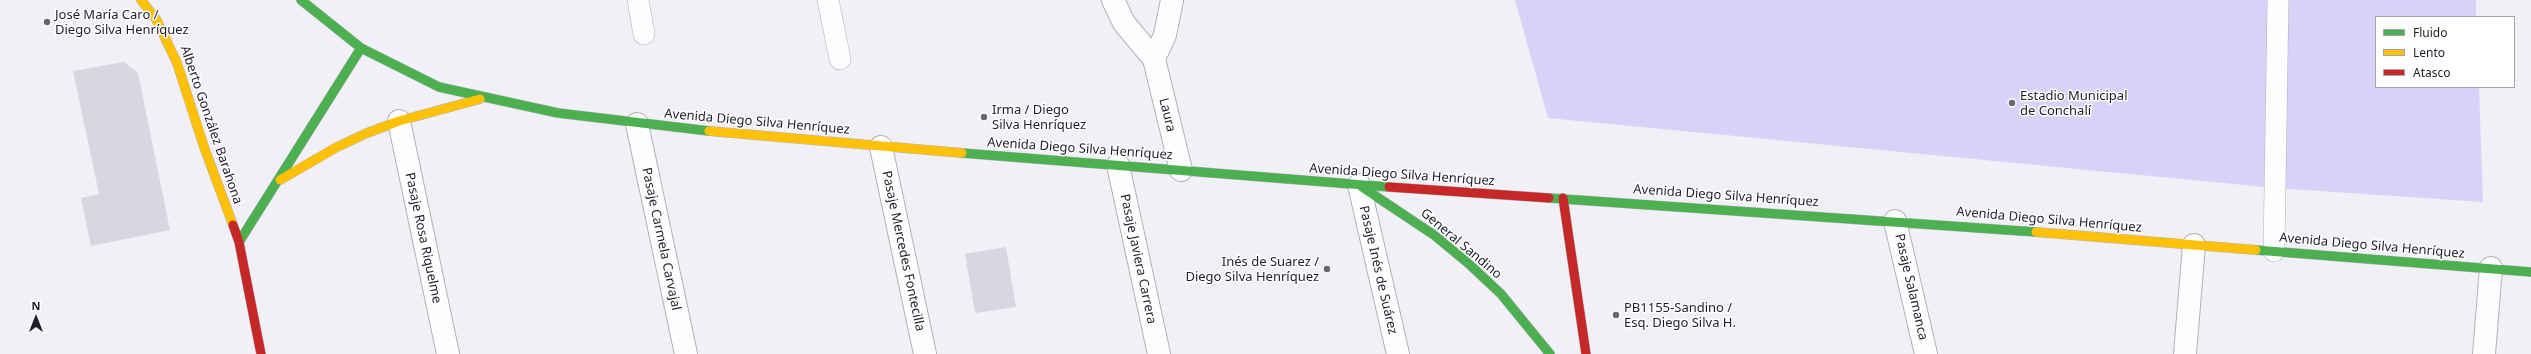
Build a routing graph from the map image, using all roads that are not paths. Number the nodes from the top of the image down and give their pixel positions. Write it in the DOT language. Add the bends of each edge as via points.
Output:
graph roads {
  1 [pos="140,0"];
  2 [pos="302,0"];
  3 [pos="638,0"];
  4 [pos="828,0"];
  5 [pos="1113,0"];
  6 [pos="1172,0"];
  7 [pos="2278,0"];
  8 [pos="644,34"];
  9 [pos="361,48"];
  10 [pos="840,59"];
  11 [pos="1154,59"];
  12 [pos="482,98"];
  13 [pos="399,122"];
  14 [pos="637,124"];
  15 [pos="881,147"];
  16 [pos="1118,165"];
  17 [pos="1181,170"];
  18 [pos="274,183"];
  19 [pos="1359,185"];
  20 [pos="1563,198"];
  21 [pos="1895,221"];
  22 [pos="239,242"];
  23 [pos="2194,244"];
  24 [pos="2274,251"];
  25 [pos="2491,268"];
  26 [pos="2531,272"];
  27 [pos="261,354"];
  28 [pos="448,354"];
  29 [pos="686,354"];
  30 [pos="925,354"];
  31 [pos="1159,354"];
  32 [pos="1398,354"];
  33 [pos="1550,354"];
  34 [pos="1586,354"];
  35 [pos="1926,354"];
  36 [pos="2185,354"];
  37 [pos="2484,354"];
  1 -- 22 [label="main road, Alberto González Barahona" via="156,19 177,63 206,154"];
  2 -- 9 [label="main road, Avenida Diego Silva Henríquez"];
  3 -- 8 [label="lane"];
  4 -- 10 [label="lane"];
  5 -- 11 [label="street, Laura" via="1124,23"];
  6 -- 11 [label="street" via="1165,35"];
  7 -- 24 [label="lane"];
  9 -- 12 [label="main road, Avenida Diego Silva Henríquez" via="438,87"];
  9 -- 18 [label="main road, Alberto González Barahona"];
  11 -- 17 [label="street, Laura"];
  12 -- 13 [label="main road"];
  12 -- 14 [label="main road, Avenida Diego Silva Henríquez" via="558,113"];
  13 -- 18 [label="main road" via="337,147"];
  13 -- 28 [label="street, Pasaje Rosa Riquelme"];
  14 -- 15 [label="main road, Avenida Diego Silva Henríquez"];
  14 -- 29 [label="street, Pasaje Carmela Carvajal"];
  15 -- 16 [label="main road, Avenida Diego Silva Henríquez"];
  15 -- 30 [label="street, Pasaje Mercedes Fontecilla"];
  16 -- 17 [label="main road, Avenida Diego Silva Henríquez"];
  16 -- 31 [label="street, Pasaje Javiera Carrera"];
  17 -- 19 [label="main road, Avenida Diego Silva Henríquez"];
  18 -- 22 [label="main road, Alberto González Barahona"];
  19 -- 20 [label="main road, Avenida Diego Silva Henríquez"];
  19 -- 32 [label="street, Pasaje Inés de Suárez"];
  19 -- 33 [label="main road, General Sandino" via="1434,235 1469,264 1506,300"];
  20 -- 21 [label="main road, Avenida Diego Silva Henríquez"];
  20 -- 34 [label="main road"];
  21 -- 23 [label="main road, Avenida Diego Silva Henríquez"];
  21 -- 35 [label="street, Pasaje Salamanca"];
  22 -- 27 [label="main road, Alberto González Barahona"];
  23 -- 24 [label="main road, Avenida Diego Silva Henríquez"];
  23 -- 36 [label="street"];
  24 -- 25 [label="main road, Avenida Diego Silva Henríquez"];
  25 -- 26 [label="main road, Avenida Diego Silva Henríquez"];
  25 -- 37 [label="street"];
}
